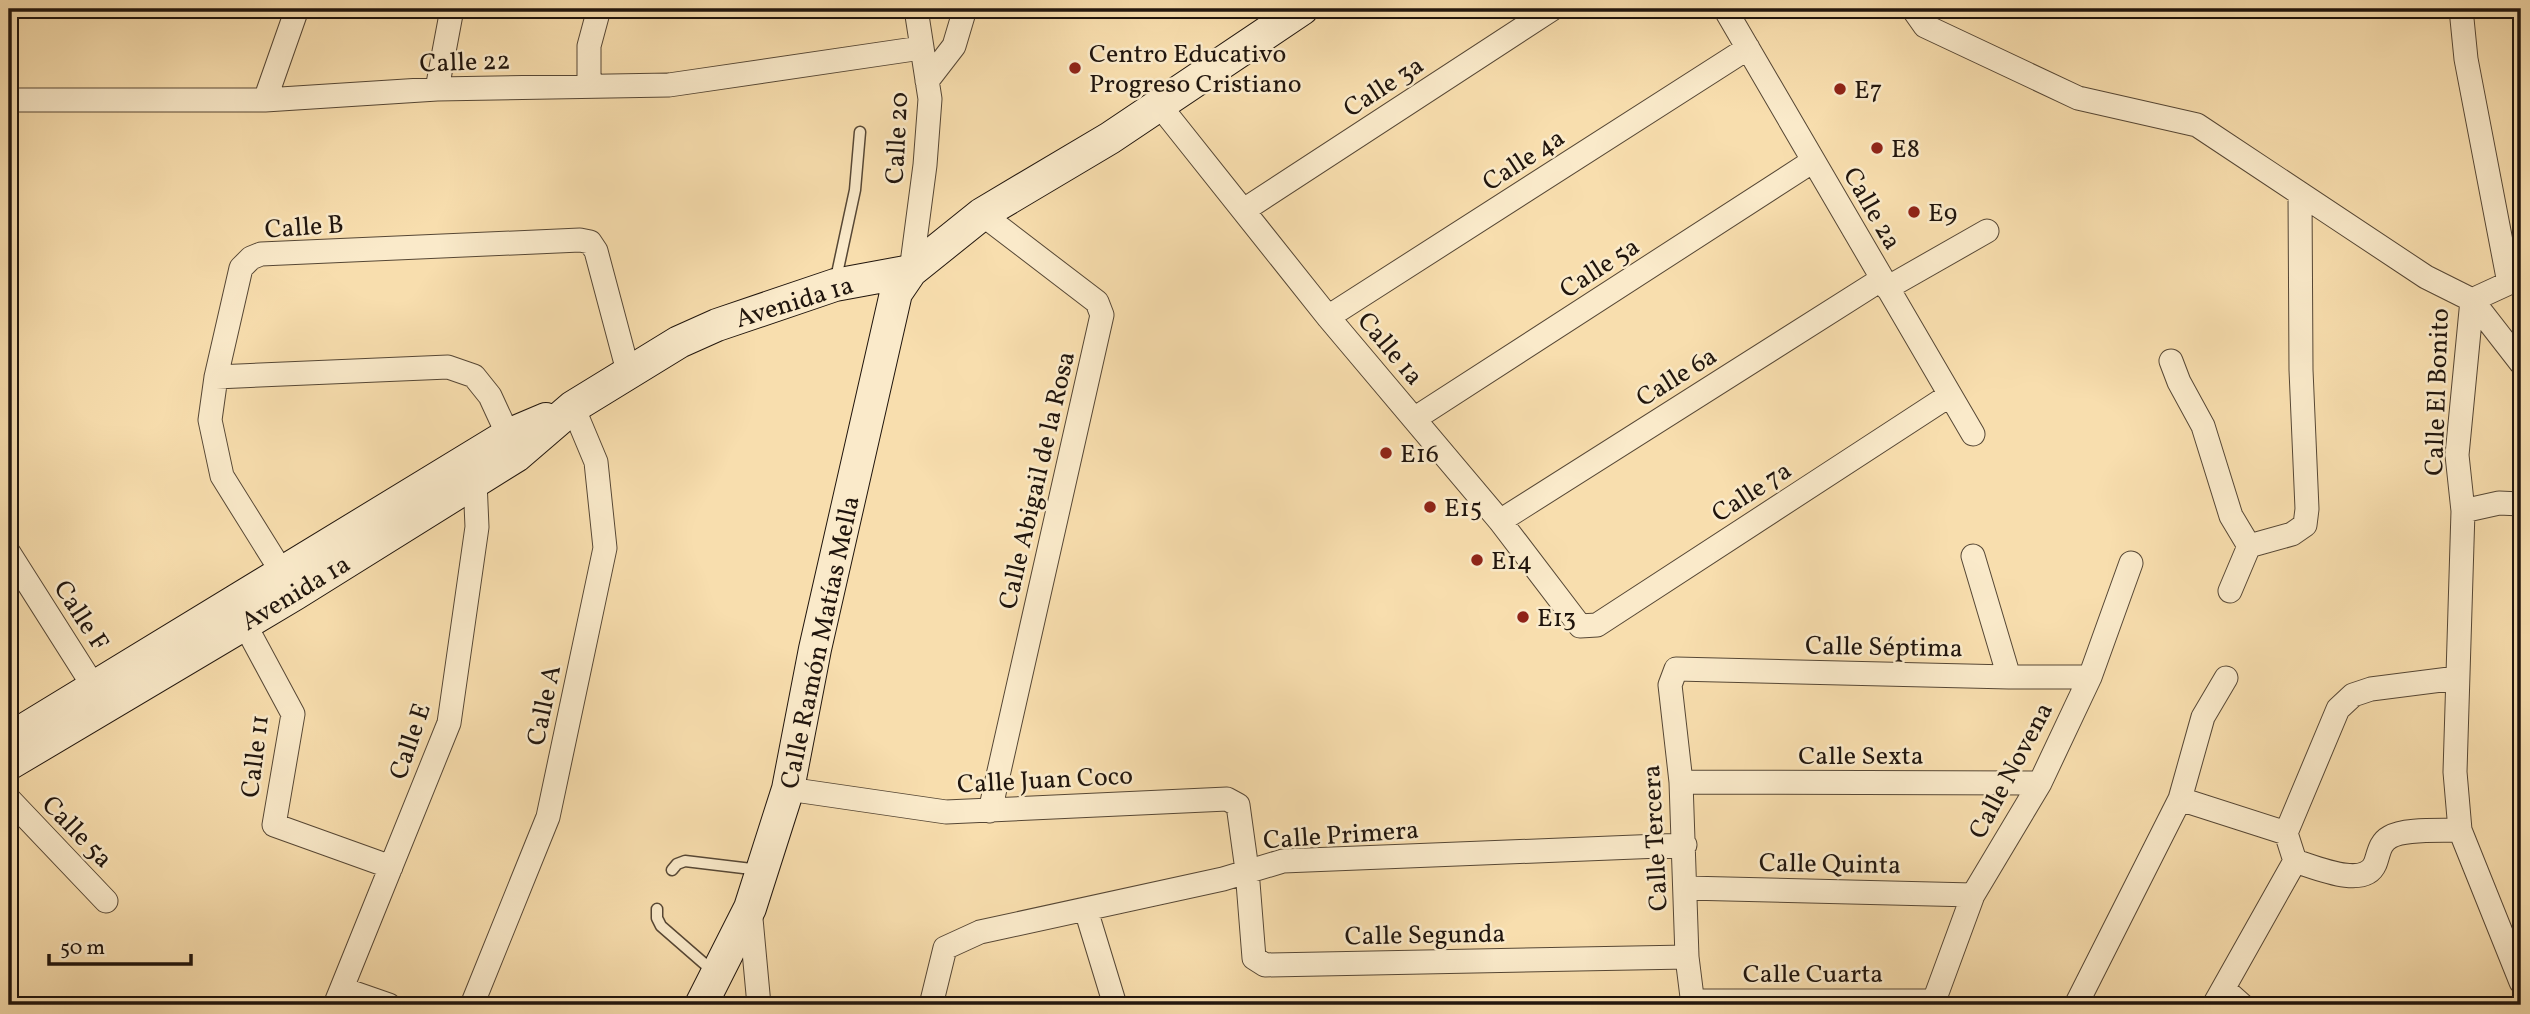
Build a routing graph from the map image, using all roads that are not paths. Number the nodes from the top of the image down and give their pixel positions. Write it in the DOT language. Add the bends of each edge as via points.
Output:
graph roads {
  1 [pos="297,9"];
  2 [pos="452,9"];
  3 [pos="598,9"];
  4 [pos="916,9"];
  5 [pos="965,9"];
  6 [pos="1302,9"];
  7 [pos="1552,9"];
  8 [pos="1725,9"];
  9 [pos="1913,9"];
  10 [pos="2461,9"];
  11 [pos="921,48"];
  12 [pos="1748,48"];
  13 [pos="927,81"];
  14 [pos="589,86"];
  15 [pos="437,89"];
  16 [pos="9,100"];
  17 [pos="265,100"];
  18 [pos="1160,106"];
  19 [pos="860,132"];
  20 [pos="1813,161"];
  21 [pos="2300,194"];
  22 [pos="1244,210"];
  23 [pos="982,214"];
  24 [pos="1987,231"];
  25 [pos="911,271"];
  26 [pos="2515,282"];
  27 [pos="1885,283"];
  28 [pos="835,285"];
  29 [pos="2472,300"];
  30 [pos="1328,317"];
  31 [pos="2171,361"];
  32 [pos="2521,363"];
  33 [pos="628,372"];
  34 [pos="216,377"];
  35 [pos="1950,394"];
  36 [pos="573,407"];
  37 [pos="1414,419"];
  38 [pos="508,435"];
  39 [pos="1973,435"];
  40 [pos="475,481"];
  41 [pos="2521,504"];
  42 [pos="2463,511"];
  43 [pos="1500,521"];
  44 [pos="2249,546"];
  45 [pos="1973,555"];
  46 [pos="11,560"];
  47 [pos="2130,563"];
  48 [pos="289,583"];
  49 [pos="2230,591"];
  50 [pos="244,623"];
  51 [pos="1580,625"];
  52 [pos="1676,669"];
  53 [pos="2009,677"];
  54 [pos="2090,677"];
  55 [pos="2226,678"];
  56 [pos="2457,678"];
  57 [pos="101,697"];
  58 [pos="9,739"];
  59 [pos="9,764"];
  60 [pos="1681,782"];
  61 [pos="2040,783"];
  62 [pos="788,789"];
  63 [pos="9,799"];
  64 [pos="2180,799"];
  65 [pos="990,811"];
  66 [pos="2460,830"];
  67 [pos="2286,833"];
  68 [pos="1685,845"];
  69 [pos="2295,861"];
  70 [pos="391,867"];
  71 [pos="671,870"];
  72 [pos="764,870"];
  73 [pos="1247,870"];
  74 [pos="1686,888"];
  75 [pos="1973,895"];
  76 [pos="106,901"];
  77 [pos="750,908"];
  78 [pos="657,909"];
  79 [pos="1086,910"];
  80 [pos="1687,957"];
  81 [pos="717,974"];
  82 [pos="2521,982"];
  83 [pos="339,997"];
  84 [pos="2219,997"];
  85 [pos="1934,1001"];
  86 [pos="1693,1003"];
  87 [pos="389,1005"];
  88 [pos="472,1005"];
  89 [pos="701,1005"];
  90 [pos="759,1005"];
  91 [pos="931,1005"];
  92 [pos="1115,1005"];
  93 [pos="2076,1005"];
  94 [pos="2242,1005"];
  1 -- 17 [label="street"];
  2 -- 15 [label="street"];
  3 -- 14 [label="street" via="589,46"];
  4 -- 11 [label="street, Calle 20"];
  5 -- 13 [label="street" via="954,46"];
  6 -- 18 [label="main road"];
  7 -- 22 [label="street, Calle 3a"];
  8 -- 12 [label="street, Calle 2a"];
  9 -- 21 [label="street, Calle El Bonito" via="1925,26 2078,98 2197,125"];
  10 -- 26 [label="street" via="2466,59"];
  11 -- 13 [label="street, Calle 20"];
  11 -- 14 [label="street, Calle 22" via="669,85"];
  12 -- 20 [label="street, Calle 2a"];
  12 -- 30 [label="street, Calle 4a"];
  13 -- 25 [label="street, Calle 20" via="925,165"];
  14 -- 15 [label="street, Calle 22"];
  15 -- 17 [label="street, Calle 22"];
  16 -- 17 [label="street, Calle 22"];
  18 -- 22 [label="street, Calle 1a"];
  18 -- 23 [label="main road"];
  19 -- 28 [label="lane" via="855,190"];
  20 -- 27 [label="street, Calle 2a"];
  20 -- 37 [label="street, Calle 5a"];
  21 -- 29 [label="street, Calle El Bonito" via="2427,277"];
  21 -- 44 [label="street" via="2305,524 2292,534"];
  22 -- 30 [label="street, Calle 1a"];
  23 -- 25 [label="main road"];
  23 -- 65 [label="street, Calle Abigail de la Rosa" via="1097,302 1102,315"];
  24 -- 27 [label="street, Calle 6a"];
  25 -- 28 [label="main road, Avenida 1a"];
  25 -- 62 [label="main road, Calle Ramón Matías Mella" via="896,293"];
  26 -- 29 [label="street"];
  27 -- 35 [label="street, Calle 2a"];
  27 -- 43 [label="street, Calle 6a"];
  28 -- 33 [label="main road, Avenida 1a" via="717,325"];
  29 -- 32 [label="street"];
  29 -- 42 [label="street, Calle El Bonito" via="2456,455"];
  30 -- 37 [label="street, Calle 1a"];
  31 -- 44 [label="street" via="2203,426 2231,516"];
  33 -- 34 [label="street, Calle B" via="596,251 590,242 580,240 261,254 241,268"];
  33 -- 36 [label="main road, Avenida 1a"];
  34 -- 38 [label="street" via="448,367 474,376 490,396"];
  34 -- 48 [label="street, Calle B" via="210,420 222,476"];
  35 -- 39 [label="street, Calle 2a"];
  35 -- 51 [label="street, Calle 7a" via="1597,625"];
  36 -- 38 [label="main road, Avenida 1a"];
  36 -- 40 [label="main road, Avenida 1a" via="516,456"];
  36 -- 88 [label="street, Calle A" via="596,461 605,548 548,817"];
  37 -- 43 [label="street, Calle 1a"];
  38 -- 48 [label="main road, Avenida 1a"];
  40 -- 48 [label="main road, Avenida 1a"];
  40 -- 70 [label="street, Calle E" via="477,527 449,723"];
  41 -- 42 [label="street" via="2499,503"];
  42 -- 56 [label="street, Calle El Bonito"];
  43 -- 51 [label="street, Calle 1a"];
  44 -- 49 [label="street"];
  45 -- 53 [label="street"];
  46 -- 57 [label="street, Calle F"];
  47 -- 54 [label="street, Calle Novena"];
  48 -- 50 [label="main road, Avenida 1a"];
  48 -- 57 [label="main road, Avenida 1a"];
  50 -- 57 [label="main road, Avenida 1a"];
  50 -- 70 [label="street, Calle 11" via="293,714 274,825"];
  52 -- 53 [label="street, Calle Séptima"];
  52 -- 60 [label="street, Calle Tercera" via="1670,684"];
  53 -- 54 [label="street, Calle Séptima"];
  54 -- 61 [label="street, Calle Novena"];
  55 -- 64 [label="street" via="2203,717"];
  56 -- 66 [label="street, Calle El Bonito" via="2455,772"];
  56 -- 67 [label="street" via="2353,695 2338,709"];
  57 -- 58 [label="main road, Avenida 1a"];
  57 -- 59 [label="main road, Avenida 1a"];
  60 -- 61 [label="street, Calle Sexta"];
  60 -- 68 [label="street, Calle Tercera"];
  61 -- 75 [label="street, Calle Novena"];
  62 -- 65 [label="street, Calle Juan Coco" via="946,812"];
  62 -- 72 [label="main road, Calle Ramón Matías Mella"];
  63 -- 76 [label="street, Calle 5a"];
  64 -- 67 [label="street"];
  64 -- 93 [label="street"];
  65 -- 73 [label="street, Calle Juan Coco" via="1227,799 1238,805"];
  66 -- 69 [label="street" via="2392,835 2382,843 2374,868 2365,875 2353,877"];
  66 -- 82 [label="street, Calle El Bonito"];
  67 -- 69 [label="street"];
  68 -- 73 [label="street, Calle Primera" via="1283,861"];
  68 -- 74 [label="street, Calle Tercera"];
  69 -- 84 [label="street"];
  70 -- 83 [label="street, Calle E"];
  71 -- 72 [label="lane" via="685,861"];
  72 -- 77 [label="main road, Calle Ramón Matías Mella"];
  73 -- 79 [label="street, Calle Primera"];
  73 -- 80 [label="street, Calle Segunda" via="1254,958 1265,965"];
  74 -- 75 [label="street, Calle Quinta"];
  74 -- 80 [label="street, Calle Tercera"];
  75 -- 85 [label="street, Calle Novena"];
  77 -- 81 [label="main road, Calle Ramón Matías Mella"];
  77 -- 90 [label="street"];
  78 -- 81 [label="lane" via="661,926"];
  79 -- 91 [label="street, Calle Primera" via="981,932 945,948"];
  79 -- 92 [label="street"];
  80 -- 86 [label="street, Calle Tercera"];
  81 -- 89 [label="main road, Calle Ramón Matías Mella"];
  83 -- 87 [label="street"];
  84 -- 94 [label="street"];
  85 -- 86 [label="street, Calle Cuarta"];
}
